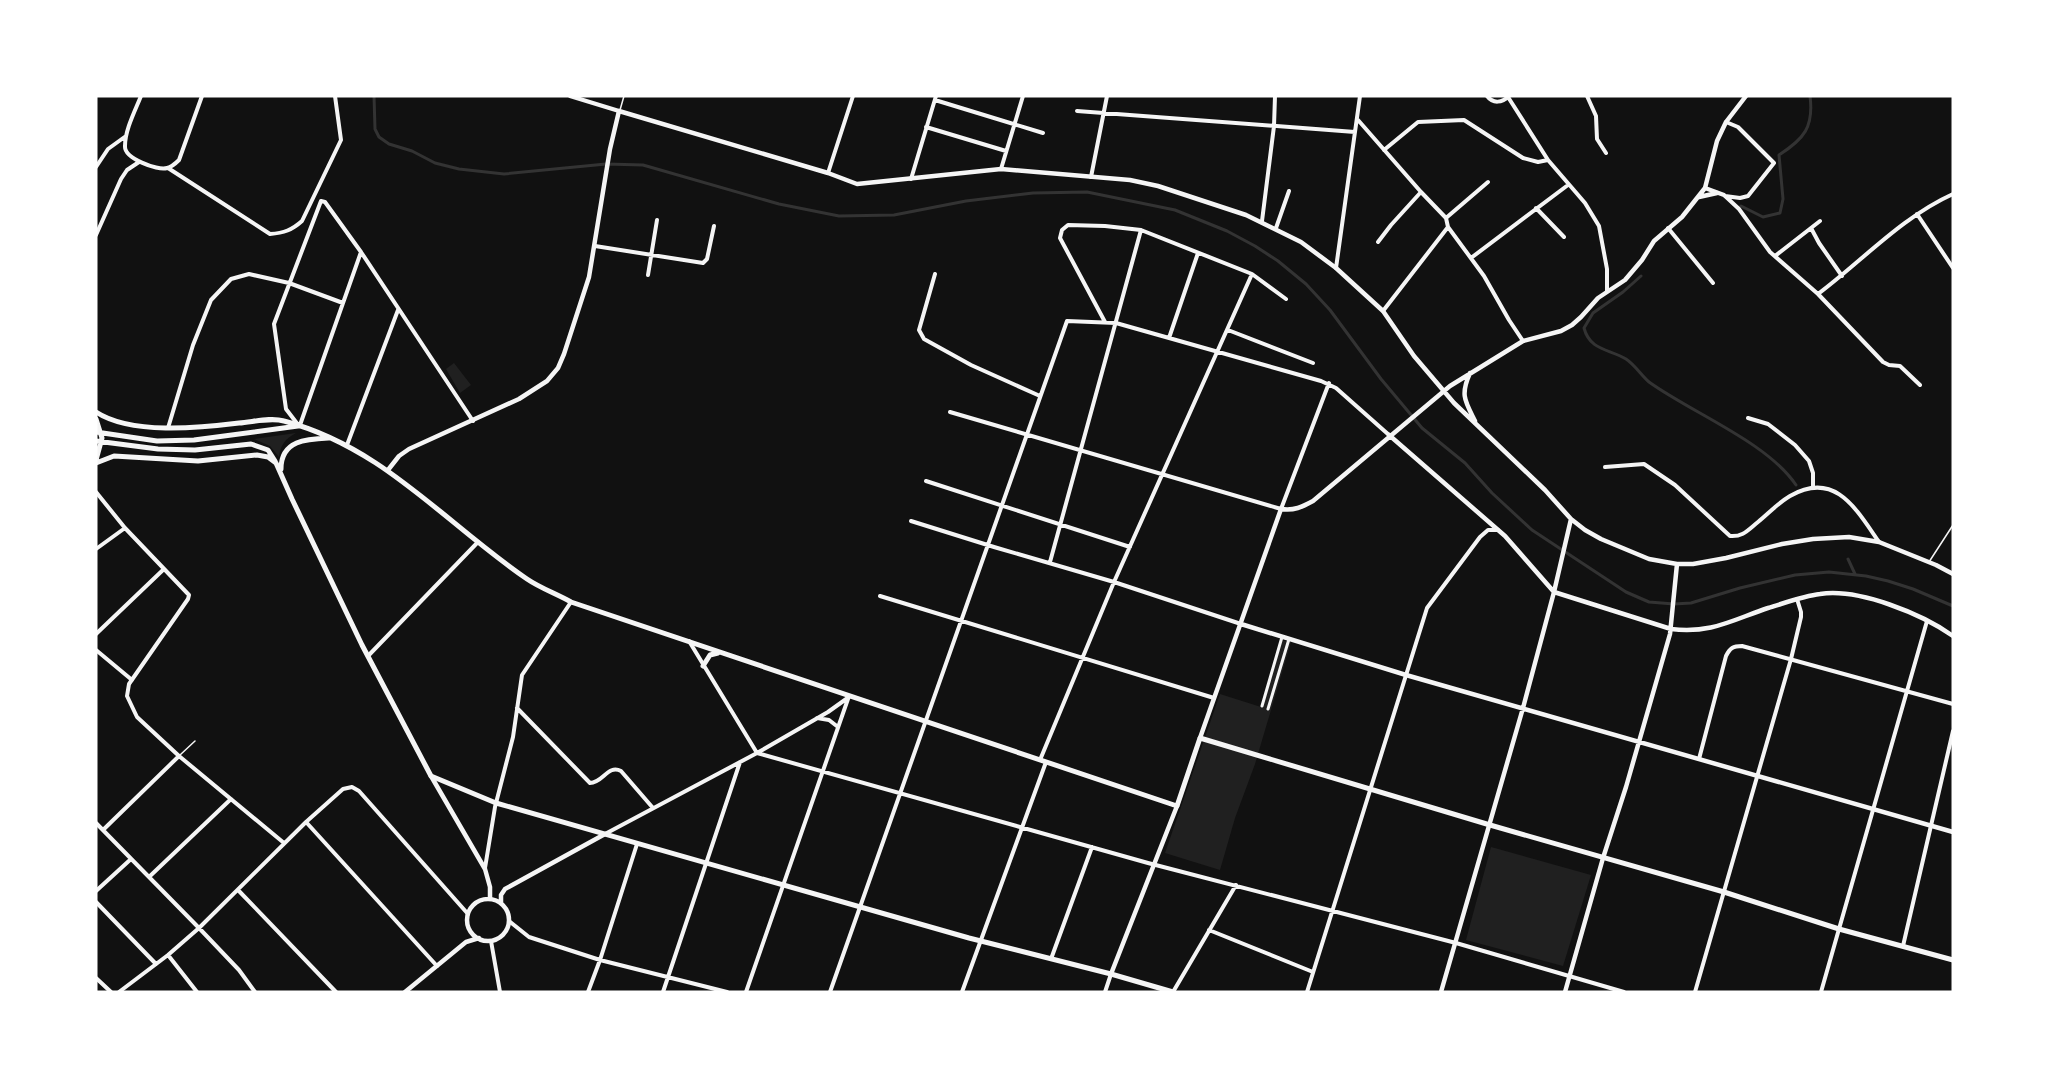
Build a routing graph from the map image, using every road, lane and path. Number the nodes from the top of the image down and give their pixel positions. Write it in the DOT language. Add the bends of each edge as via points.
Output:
graph roads {
  1 [pos="141,96"];
  2 [pos="202,96"];
  3 [pos="335,96"];
  4 [pos="570,96"];
  5 [pos="624,96"];
  6 [pos="853,96"];
  7 [pos="1023,96"];
  8 [pos="1107,96"];
  9 [pos="1275,96"];
  10 [pos="1360,96"];
  11 [pos="1486,96"];
  12 [pos="1587,96"];
  13 [pos="1746,96"];
  14 [pos="1509,97"];
  15 [pos="935,98"];
  16 [pos="620,111"];
  17 [pos="1077,111"];
  18 [pos="1104,112"];
  19 [pos="1358,120"];
  20 [pos="1726,122"];
  21 [pos="1014,124"];
  22 [pos="1274,126"];
  23 [pos="926,127"];
  24 [pos="1355,132"];
  25 [pos="1043,133"];
  26 [pos="127,135"];
  27 [pos="1384,150"];
  28 [pos="1006,151"];
  29 [pos="1606,153"];
  30 [pos="1548,160"];
  31 [pos="140,161"];
  32 [pos="96,166"];
  33 [pos="168,168"];
  34 [pos="1001,169"];
  35 [pos="828,173"];
  36 [pos="1091,177"];
  37 [pos="911,179"];
  38 [pos="1488,182"];
  39 [pos="1568,185"];
  40 [pos="1705,188"];
  41 [pos="1288,191"];
  42 [pos="1421,192"];
  43 [pos="1716,193"];
  44 [pos="1953,194"];
  45 [pos="1724,195"];
  46 [pos="1699,197"];
  47 [pos="1536,208"];
  48 [pos="1917,214"];
  49 [pos="1446,218"];
  50 [pos="657,220"];
  51 [pos="1262,221"];
  52 [pos="1820,221"];
  53 [pos="714,226"];
  54 [pos="1448,227"];
  55 [pos="1276,228"];
  56 [pos="1668,228"];
  57 [pos="1811,228"];
  58 [pos="1141,230"];
  59 [pos="96,235"];
  60 [pos="1564,237"];
  61 [pos="1378,242"];
  62 [pos="595,246"];
  63 [pos="361,252"];
  64 [pos="1198,253"];
  65 [pos="651,255"];
  66 [pos="1774,256"];
  67 [pos="1471,258"];
  68 [pos="1953,266"];
  69 [pos="1336,268"];
  70 [pos="935,274"];
  71 [pos="1252,274"];
  72 [pos="648,275"];
  73 [pos="1842,276"];
  74 [pos="1713,283"];
  75 [pos="289,284"];
  76 [pos="1606,291"];
  77 [pos="1818,294"];
  78 [pos="1286,299"];
  79 [pos="343,303"];
  80 [pos="398,309"];
  81 [pos="1383,311"];
  82 [pos="1105,323"];
  83 [pos="1116,323"];
  84 [pos="1228,330"];
  85 [pos="1169,338"];
  86 [pos="1523,341"];
  87 [pos="1218,352"];
  88 [pos="1314,363"];
  89 [pos="1470,374"];
  90 [pos="1329,383"];
  91 [pos="1920,385"];
  92 [pos="1443,392"];
  93 [pos="1040,396"];
  94 [pos="96,412"];
  95 [pos="950,412"];
  96 [pos="1748,418"];
  97 [pos="96,420"];
  98 [pos="473,421"];
  99 [pos="1477,425"];
  100 [pos="299,426"];
  101 [pos="168,428"];
  102 [pos="96,432"];
  103 [pos="1026,434"];
  104 [pos="1389,435"];
  105 [pos="332,438"];
  106 [pos="96,441"];
  107 [pos="347,445"];
  108 [pos="1080,450"];
  109 [pos="96,461"];
  110 [pos="276,463"];
  111 [pos="1605,467"];
  112 [pos="388,470"];
  113 [pos="282,473"];
  114 [pos="1162,474"];
  115 [pos="926,481"];
  116 [pos="1813,487"];
  117 [pos="96,492"];
  118 [pos="1001,505"];
  119 [pos="1281,509"];
  120 [pos="911,521"];
  121 [pos="1570,521"];
  122 [pos="1059,524"];
  123 [pos="1953,525"];
  124 [pos="125,528"];
  125 [pos="1498,530"];
  126 [pos="478,542"];
  127 [pos="1880,542"];
  128 [pos="987,545"];
  129 [pos="1130,547"];
  130 [pos="96,549"];
  131 [pos="1050,562"];
  132 [pos="1929,562"];
  133 [pos="1677,564"];
  134 [pos="164,569"];
  135 [pos="1953,574"];
  136 [pos="1114,582"];
  137 [pos="1554,592"];
  138 [pos="880,596"];
  139 [pos="1797,599"];
  140 [pos="571,602"];
  141 [pos="961,621"];
  142 [pos="1927,621"];
  143 [pos="1240,624"];
  144 [pos="1671,627"];
  145 [pos="96,634"];
  146 [pos="1953,636"];
  147 [pos="1282,637"];
  148 [pos="1289,639"];
  149 [pos="689,641"];
  150 [pos="96,650"];
  151 [pos="722,653"];
  152 [pos="368,656"];
  153 [pos="1083,658"];
  154 [pos="1791,659"];
  155 [pos="703,666"];
  156 [pos="1406,675"];
  157 [pos="132,680"];
  158 [pos="1906,691"];
  159 [pos="849,696"];
  160 [pos="1214,698"];
  161 [pos="1953,704"];
  162 [pos="1263,706"];
  163 [pos="517,708"];
  164 [pos="1523,708"];
  165 [pos="1268,709"];
  166 [pos="817,718"];
  167 [pos="926,722"];
  168 [pos="838,727"];
  169 [pos="1953,731"];
  170 [pos="1200,738"];
  171 [pos="195,741"];
  172 [pos="1638,742"];
  173 [pos="757,753"];
  174 [pos="179,756"];
  175 [pos="1699,759"];
  176 [pos="1043,761"];
  177 [pos="740,762"];
  178 [pos="822,771"];
  179 [pos="431,776"];
  180 [pos="1758,776"];
  181 [pos="1370,789"];
  182 [pos="902,793"];
  183 [pos="231,799"];
  184 [pos="496,803"];
  185 [pos="1177,806"];
  186 [pos="654,808"];
  187 [pos="1873,809"];
  188 [pos="306,822"];
  189 [pos="96,823"];
  190 [pos="1490,825"];
  191 [pos="1932,826"];
  192 [pos="1023,827"];
  193 [pos="103,830"];
  194 [pos="1953,832"];
  195 [pos="604,834"];
  196 [pos="284,843"];
  197 [pos="637,844"];
  198 [pos="1092,847"];
  199 [pos="1603,858"];
  200 [pos="131,859"];
  201 [pos="706,864"];
  202 [pos="1155,864"];
  203 [pos="484,869"];
  204 [pos="149,878"];
  205 [pos="1236,885"];
  206 [pos="784,886"];
  207 [pos="238,890"];
  208 [pos="96,891"];
  209 [pos="1724,892"];
  210 [pos="490,898"];
  211 [pos="96,902"];
  212 [pos="501,903"];
  213 [pos="861,906"];
  214 [pos="1332,910"];
  215 [pos="468,914"];
  216 [pos="509,921"];
  217 [pos="199,928"];
  218 [pos="1839,928"];
  219 [pos="470,930"];
  220 [pos="1209,930"];
  221 [pos="478,938"];
  222 [pos="491,941"];
  223 [pos="980,941"];
  224 [pos="466,942"];
  225 [pos="1456,943"];
  226 [pos="1903,946"];
  227 [pos="168,955"];
  228 [pos="1052,959"];
  229 [pos="600,960"];
  230 [pos="1953,960"];
  231 [pos="156,964"];
  232 [pos="437,966"];
  233 [pos="1313,972"];
  234 [pos="1111,974"];
  235 [pos="668,976"];
  236 [pos="1570,976"];
  237 [pos="96,978"];
  238 [pos="111,992"];
  239 [pos="119,992"];
  240 [pos="197,992"];
  241 [pos="255,992"];
  242 [pos="336,992"];
  243 [pos="406,992"];
  244 [pos="500,992"];
  245 [pos="588,992"];
  246 [pos="663,992"];
  247 [pos="727,992"];
  248 [pos="746,992"];
  249 [pos="831,992"];
  250 [pos="962,992"];
  251 [pos="1105,992"];
  252 [pos="1171,992"];
  253 [pos="1307,992"];
  254 [pos="1441,992"];
  255 [pos="1565,992"];
  256 [pos="1624,992"];
  257 [pos="1695,992"];
  258 [pos="1821,992"];
  1 -- 26 [label="street"];
  2 -- 33 [label="street" via="178,160"];
  3 -- 33 [label="street" via="341,140 302,221 291,230 270,234"];
  4 -- 16 [label="street"];
  5 -- 16 [label="lane"];
  6 -- 35 [label="street"];
  7 -- 21 [label="street"];
  8 -- 18 [label="street"];
  9 -- 22 [label="street"];
  10 -- 19 [label="street"];
  11 -- 14 [label="street" via="1496,102"];
  12 -- 29 [label="street" via="1596,116 1597,139"];
  13 -- 20 [label="street"];
  14 -- 30 [label="street"];
  15 -- 21 [label="street"];
  15 -- 23 [label="street"];
  16 -- 35 [label="street"];
  16 -- 62 [label="street"];
  17 -- 18 [label="street"];
  18 -- 22 [label="street"];
  18 -- 36 [label="street"];
  19 -- 24 [label="street"];
  19 -- 27 [label="street"];
  20 -- 40 [label="street"];
  20 -- 45 [label="street" via="1738,127 1774,163 1748,196"];
  21 -- 25 [label="street"];
  21 -- 28 [label="street"];
  22 -- 24 [label="street"];
  22 -- 51 [label="street"];
  23 -- 28 [label="street"];
  23 -- 37 [label="street"];
  24 -- 69 [label="street"];
  26 -- 31 [label="street" via="126,152"];
  26 -- 32 [label="street" via="108,149"];
  27 -- 30 [label="street" via="1418,122 1464,120 1523,158"];
  27 -- 42 [label="street"];
  28 -- 34 [label="street"];
  30 -- 39 [label="street"];
  31 -- 33 [label="street"];
  31 -- 59 [label="street" via="121,179"];
  34 -- 36 [label="street"];
  34 -- 37 [label="street"];
  35 -- 37 [label="street" via="857,184"];
  36 -- 51 [label="street" via="1158,186"];
  38 -- 49 [label="street"];
  39 -- 47 [label="street"];
  39 -- 76 [label="street" via="1599,226"];
  40 -- 43 [label="street"];
  40 -- 46 [label="street"];
  41 -- 55 [label="street"];
  42 -- 49 [label="street"];
  42 -- 61 [label="street"];
  43 -- 45 [label="street"];
  43 -- 46 [label="street"];
  44 -- 48 [label="street"];
  45 -- 66 [label="street"];
  46 -- 56 [label="street"];
  47 -- 60 [label="street"];
  47 -- 67 [label="street"];
  48 -- 68 [label="street"];
  48 -- 73 [label="street"];
  49 -- 54 [label="street"];
  50 -- 65 [label="street"];
  51 -- 55 [label="street"];
  52 -- 57 [label="street"];
  53 -- 65 [label="street" via="703,263"];
  54 -- 67 [label="street"];
  54 -- 81 [label="street"];
  55 -- 69 [label="street"];
  56 -- 74 [label="street"];
  56 -- 76 [label="street" via="1625,280"];
  57 -- 66 [label="street"];
  57 -- 73 [label="street"];
  58 -- 64 [label="street"];
  58 -- 82 [label="street" via="1068,225 1062,230 1060,238"];
  58 -- 83 [label="street"];
  62 -- 65 [label="street"];
  62 -- 98 [label="street" via="589,277 558,368 547,381 519,399"];
  63 -- 75 [label="street" via="321,201"];
  63 -- 79 [label="street"];
  63 -- 80 [label="street"];
  64 -- 71 [label="street"];
  64 -- 85 [label="street"];
  65 -- 72 [label="street"];
  66 -- 77 [label="street"];
  67 -- 86 [label="street"];
  69 -- 81 [label="street"];
  70 -- 93 [label="street" via="919,330 924,339"];
  71 -- 78 [label="street"];
  71 -- 84 [label="street"];
  73 -- 77 [label="street"];
  75 -- 79 [label="street"];
  75 -- 100 [label="street" via="274,324 286,409"];
  75 -- 101 [label="street" via="249,274 231,279 211,300"];
  76 -- 86 [label="street" via="1572,325"];
  77 -- 91 [label="street" via="1883,362 1900,366"];
  79 -- 100 [label="street"];
  80 -- 98 [label="street"];
  80 -- 107 [label="street"];
  81 -- 92 [label="street"];
  82 -- 83 [label="street"];
  82 -- 93 [label="street" via="1067,321"];
  83 -- 85 [label="street"];
  83 -- 108 [label="street"];
  84 -- 87 [label="street"];
  84 -- 88 [label="street"];
  85 -- 87 [label="street"];
  86 -- 89 [label="street"];
  87 -- 90 [label="street"];
  87 -- 114 [label="street"];
  89 -- 92 [label="street"];
  89 -- 99 [label="street" via="1463,392"];
  90 -- 104 [label="street"];
  90 -- 119 [label="street"];
  92 -- 99 [label="street"];
  92 -- 104 [label="street"];
  93 -- 103 [label="street"];
  94 -- 101 [label="main road" via="116,422"];
  95 -- 103 [label="street"];
  96 -- 116 [label="street" via="1768,424 1809,460"];
  97 -- 109 [label="main road" via="102,438"];
  98 -- 112 [label="street" via="409,449"];
  99 -- 121 [label="street" via="1545,490"];
  100 -- 101 [label="main road" via="282,420"];
  100 -- 102 [label="main road" via="157,441"];
  100 -- 105 [label="main road"];
  103 -- 108 [label="street"];
  103 -- 118 [label="street"];
  104 -- 119 [label="street" via="1312,501 1300,508"];
  104 -- 125 [label="street"];
  105 -- 107 [label="main road"];
  105 -- 113 [label="main road" via="294,443 281,460"];
  106 -- 110 [label="main road" via="195,450 251,444 268,450"];
  107 -- 112 [label="main road"];
  108 -- 114 [label="street"];
  108 -- 122 [label="street"];
  109 -- 110 [label="main road" via="114,456 198,461 257,455"];
  110 -- 113 [label="main road"];
  111 -- 116 [label="street" via="1644,464 1675,485 1730,536 1743,535 1788,497"];
  112 -- 126 [label="main road"];
  113 -- 152 [label="main road"];
  114 -- 119 [label="street"];
  114 -- 129 [label="street"];
  115 -- 118 [label="street"];
  116 -- 127 [label="street" via="1830,488 1848,501"];
  117 -- 124 [label="street"];
  118 -- 122 [label="street"];
  118 -- 128 [label="street"];
  119 -- 143 [label="street"];
  120 -- 128 [label="street"];
  121 -- 133 [label="street" via="1621,548"];
  121 -- 137 [label="street"];
  122 -- 129 [label="street"];
  122 -- 131 [label="street"];
  123 -- 132 [label="lane"];
  124 -- 130 [label="street"];
  124 -- 134 [label="street"];
  125 -- 137 [label="street"];
  125 -- 156 [label="street" via="1488,530 1480,537 1427,608"];
  126 -- 140 [label="main road" via="528,580"];
  126 -- 152 [label="street"];
  127 -- 132 [label="street"];
  127 -- 133 [label="street" via="1849,537 1813,539"];
  128 -- 131 [label="street"];
  128 -- 141 [label="street"];
  129 -- 136 [label="street"];
  131 -- 136 [label="street"];
  132 -- 135 [label="street"];
  133 -- 144 [label="street"];
  134 -- 145 [label="street"];
  134 -- 157 [label="street" via="186,590 188,599"];
  136 -- 143 [label="street"];
  136 -- 153 [label="street"];
  137 -- 144 [label="street"];
  137 -- 164 [label="street"];
  138 -- 141 [label="street"];
  139 -- 142 [label="street" via="1821,594 1855,595"];
  139 -- 144 [label="street" via="1710,629"];
  139 -- 154 [label="street" via="1801,612"];
  140 -- 149 [label="main road"];
  140 -- 163 [label="street" via="526,666"];
  141 -- 153 [label="street"];
  141 -- 167 [label="street"];
  142 -- 146 [label="street"];
  142 -- 158 [label="street"];
  143 -- 147 [label="street"];
  143 -- 160 [label="street"];
  144 -- 172 [label="street"];
  147 -- 148 [label="street"];
  147 -- 162 [label="street"];
  148 -- 156 [label="street"];
  148 -- 165 [label="street"];
  149 -- 151 [label="main road"];
  149 -- 155 [label="street"];
  150 -- 157 [label="street"];
  151 -- 155 [label="main road" via="710,655"];
  151 -- 159 [label="main road"];
  152 -- 179 [label="main road"];
  153 -- 160 [label="street"];
  153 -- 176 [label="street"];
  154 -- 158 [label="street"];
  154 -- 175 [label="street" via="1742,646 1730,650"];
  154 -- 180 [label="street"];
  155 -- 173 [label="street"];
  156 -- 164 [label="street"];
  156 -- 181 [label="street"];
  157 -- 174 [label="street" via="127,696 138,717"];
  158 -- 161 [label="street"];
  158 -- 187 [label="street"];
  159 -- 166 [label="street"];
  159 -- 167 [label="main road"];
  159 -- 168 [label="street"];
  160 -- 170 [label="street"];
  163 -- 184 [label="street"];
  163 -- 186 [label="street" via="590,783 617,769"];
  164 -- 172 [label="street"];
  164 -- 190 [label="street"];
  166 -- 168 [label="street"];
  166 -- 173 [label="street"];
  167 -- 176 [label="main road"];
  167 -- 182 [label="street"];
  168 -- 178 [label="street"];
  169 -- 191 [label="street"];
  170 -- 181 [label="main road"];
  170 -- 185 [label="main road"];
  171 -- 174 [label="lane"];
  172 -- 175 [label="street"];
  172 -- 199 [label="street"];
  173 -- 177 [label="street"];
  173 -- 178 [label="street"];
  174 -- 183 [label="street"];
  174 -- 193 [label="street"];
  175 -- 180 [label="street"];
  176 -- 185 [label="main road"];
  176 -- 192 [label="street"];
  177 -- 186 [label="street"];
  177 -- 201 [label="street"];
  178 -- 182 [label="street"];
  178 -- 206 [label="street"];
  179 -- 184 [label="main road"];
  179 -- 203 [label="street"];
  180 -- 187 [label="street"];
  180 -- 209 [label="street"];
  181 -- 190 [label="main road"];
  181 -- 214 [label="street"];
  182 -- 192 [label="street"];
  182 -- 213 [label="street"];
  183 -- 196 [label="street"];
  183 -- 204 [label="street"];
  184 -- 195 [label="main road"];
  184 -- 203 [label="street"];
  185 -- 202 [label="street"];
  186 -- 195 [label="street"];
  187 -- 191 [label="street"];
  187 -- 218 [label="street"];
  188 -- 196 [label="street"];
  188 -- 215 [label="street" via="344,789 352,787"];
  188 -- 232 [label="street"];
  189 -- 193 [label="street"];
  190 -- 199 [label="main road"];
  190 -- 225 [label="street"];
  191 -- 194 [label="street"];
  191 -- 226 [label="street"];
  192 -- 198 [label="street"];
  192 -- 223 [label="street"];
  193 -- 200 [label="street"];
  195 -- 197 [label="main road"];
  195 -- 212 [label="street" via="505,889"];
  196 -- 207 [label="street"];
  197 -- 201 [label="main road"];
  197 -- 229 [label="street"];
  198 -- 202 [label="street"];
  198 -- 228 [label="street"];
  199 -- 209 [label="main road"];
  199 -- 236 [label="street"];
  200 -- 204 [label="street"];
  200 -- 208 [label="street"];
  201 -- 206 [label="main road"];
  201 -- 235 [label="street"];
  202 -- 205 [label="street"];
  202 -- 234 [label="street"];
  203 -- 210 [label="street"];
  204 -- 217 [label="street"];
  205 -- 214 [label="street"];
  205 -- 220 [label="street"];
  206 -- 213 [label="main road"];
  206 -- 248 [label="street"];
  207 -- 217 [label="street"];
  207 -- 242 [label="street"];
  209 -- 218 [label="main road"];
  209 -- 257 [label="street"];
  210 -- 212 [label="street"];
  210 -- 215 [label="street" via="475,903"];
  211 -- 231 [label="street"];
  212 -- 216 [label="street"];
  213 -- 223 [label="main road"];
  213 -- 249 [label="street"];
  214 -- 225 [label="street"];
  214 -- 233 [label="street"];
  215 -- 219 [label="street"];
  216 -- 222 [label="street" via="504,934"];
  216 -- 229 [label="street" via="530,937"];
  217 -- 227 [label="street"];
  217 -- 241 [label="street"];
  218 -- 226 [label="main road"];
  218 -- 258 [label="street"];
  219 -- 221 [label="street"];
  219 -- 224 [label="street"];
  220 -- 233 [label="street"];
  220 -- 252 [label="street"];
  221 -- 222 [label="street"];
  221 -- 224 [label="street"];
  222 -- 244 [label="street"];
  223 -- 228 [label="main road"];
  223 -- 250 [label="street"];
  224 -- 232 [label="street"];
  225 -- 236 [label="street"];
  225 -- 254 [label="street"];
  226 -- 230 [label="main road"];
  227 -- 231 [label="street"];
  227 -- 240 [label="street"];
  228 -- 234 [label="main road"];
  229 -- 235 [label="street"];
  229 -- 245 [label="street"];
  231 -- 239 [label="street"];
  232 -- 243 [label="street"];
  233 -- 253 [label="street"];
  234 -- 251 [label="street"];
  234 -- 252 [label="main road"];
  235 -- 246 [label="street"];
  235 -- 247 [label="street"];
  236 -- 255 [label="street"];
  236 -- 256 [label="street"];
  237 -- 238 [label="street"];
}
